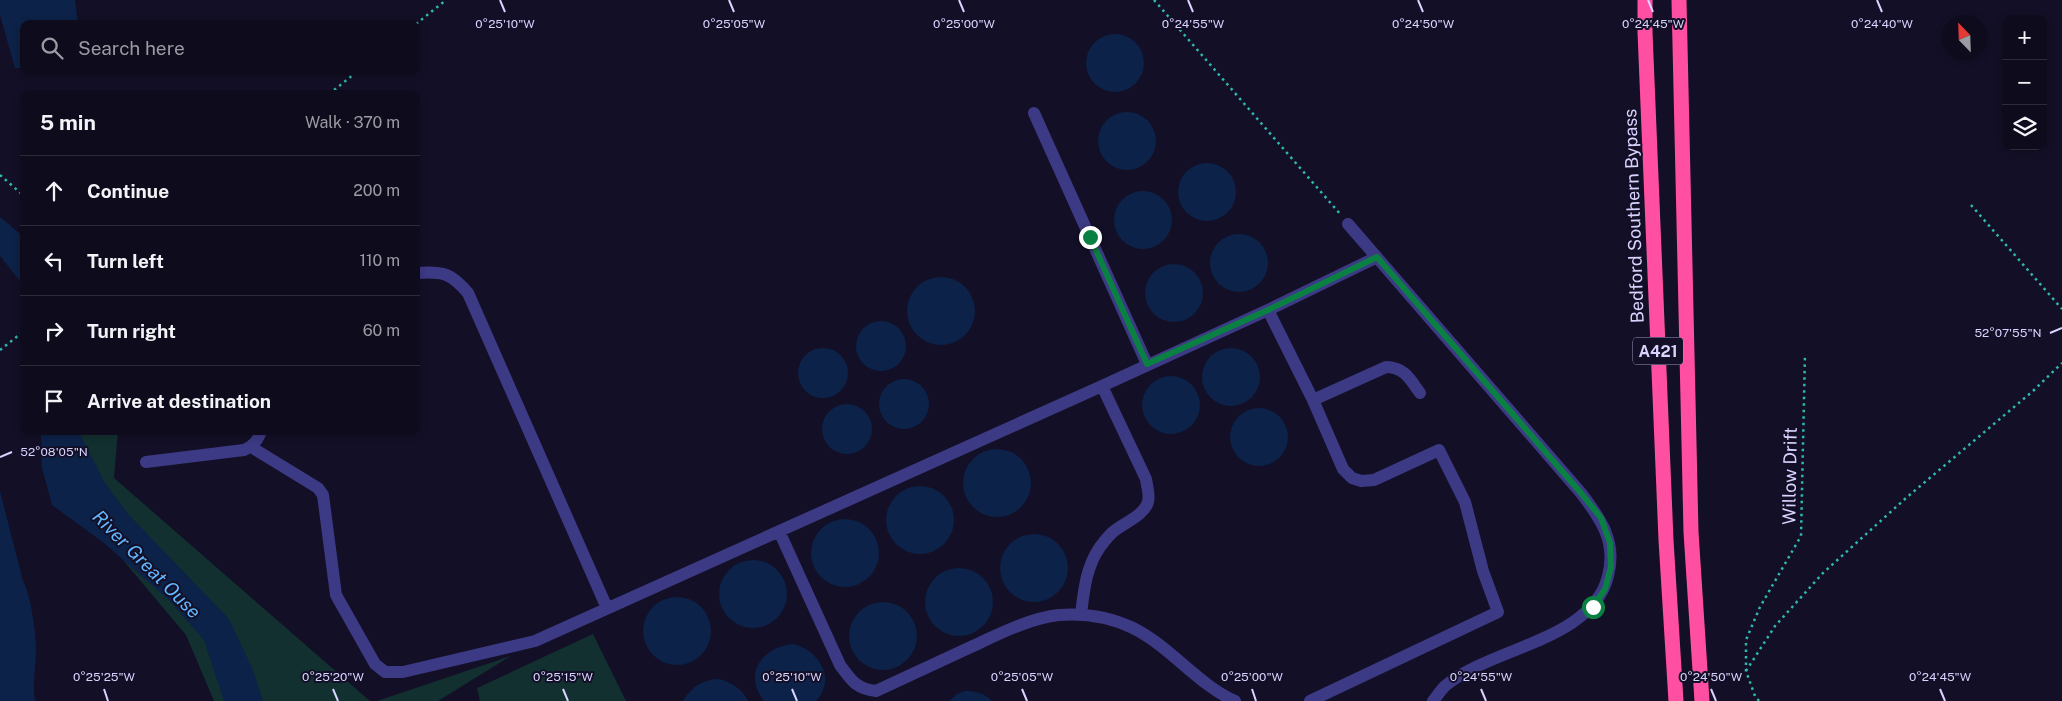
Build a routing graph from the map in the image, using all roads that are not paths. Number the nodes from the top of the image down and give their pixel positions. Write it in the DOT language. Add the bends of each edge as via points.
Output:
graph roads {
  1 [pos="1645,0"];
  2 [pos="1679,0"];
  3 [pos="1034,112"];
  4 [pos="1348,224"];
  5 [pos="1377,257"];
  6 [pos="420,273"];
  7 [pos="1268,310"];
  8 [pos="1147,364"];
  9 [pos="1102,386"];
  10 [pos="1420,393"];
  11 [pos="1313,400"];
  12 [pos="260,435"];
  13 [pos="251,447"];
  14 [pos="146,462"];
  15 [pos="779,531"];
  16 [pos="607,608"];
  17 [pos="1081,614"];
  18 [pos="1228,700"];
  19 [pos="1310,701"];
  20 [pos="1433,701"];
  21 [pos="1676,701"];
  22 [pos="1702,701"];
  1 -- 21 [label="highway, Bedford Southern Bypass / A421" via="1666,540"];
  2 -- 22 [label="highway, A421" via="1691,532"];
  3 -- 8 [label="lane"];
  4 -- 5 [label="lane"];
  5 -- 7 [label="lane"];
  5 -- 20 [label="lane" via="1581,493 1601,518 1610,543 1611,567 1605,589 1593,607 1571,625 1470,671 1446,686"];
  6 -- 16 [label="lane" via="440,273 455,278 468,294"];
  7 -- 8 [label="lane"];
  7 -- 11 [label="lane"];
  8 -- 9 [label="lane"];
  9 -- 15 [label="lane"];
  9 -- 17 [label="lane" via="1146,479 1148,502 1144,511 1113,532 1100,548 1084,585"];
  10 -- 11 [label="lane" via="1406,373 1396,367 1386,367"];
  11 -- 19 [label="lane" via="1343,469 1352,478 1374,480 1439,450 1466,502 1483,571 1498,612"];
  12 -- 13 [label="lane"];
  13 -- 14 [label="lane"];
  13 -- 16 [label="lane" via="318,488 323,495 336,595 375,664 385,672 403,672 535,641"];
  15 -- 16 [label="lane"];
  15 -- 17 [label="lane" via="840,665 852,682 864,690 876,691 1032,621"];
  17 -- 18 [label="lane" via="1105,618 1157,642"];
}
